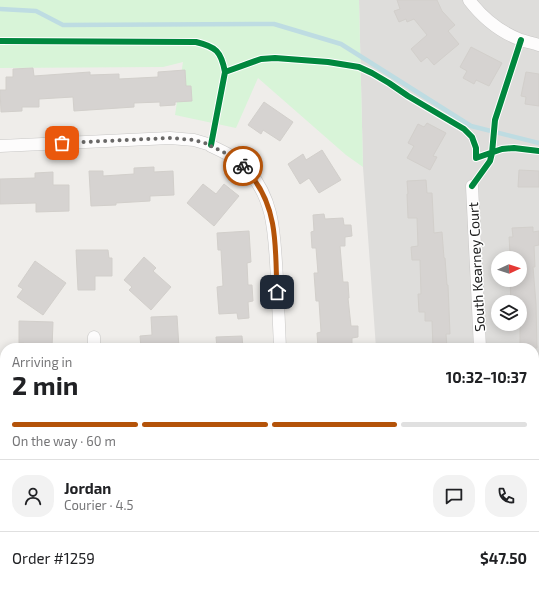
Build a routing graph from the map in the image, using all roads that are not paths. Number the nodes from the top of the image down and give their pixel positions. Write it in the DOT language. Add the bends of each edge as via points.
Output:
graph roads {
  1 [pos="469,0"];
  2 [pos="539,45"];
  3 [pos="0,146"];
  4 [pos="472,186"];
  5 [pos="280,343"];
  6 [pos="480,343"];
  1 -- 2 [label="street" via="490,22 506,33"];
  3 -- 5 [label="street" via="170,138 194,140 211,145 231,156 257,183 272,216"];
  4 -- 6 [label="street, South Kearney Court"];
}
